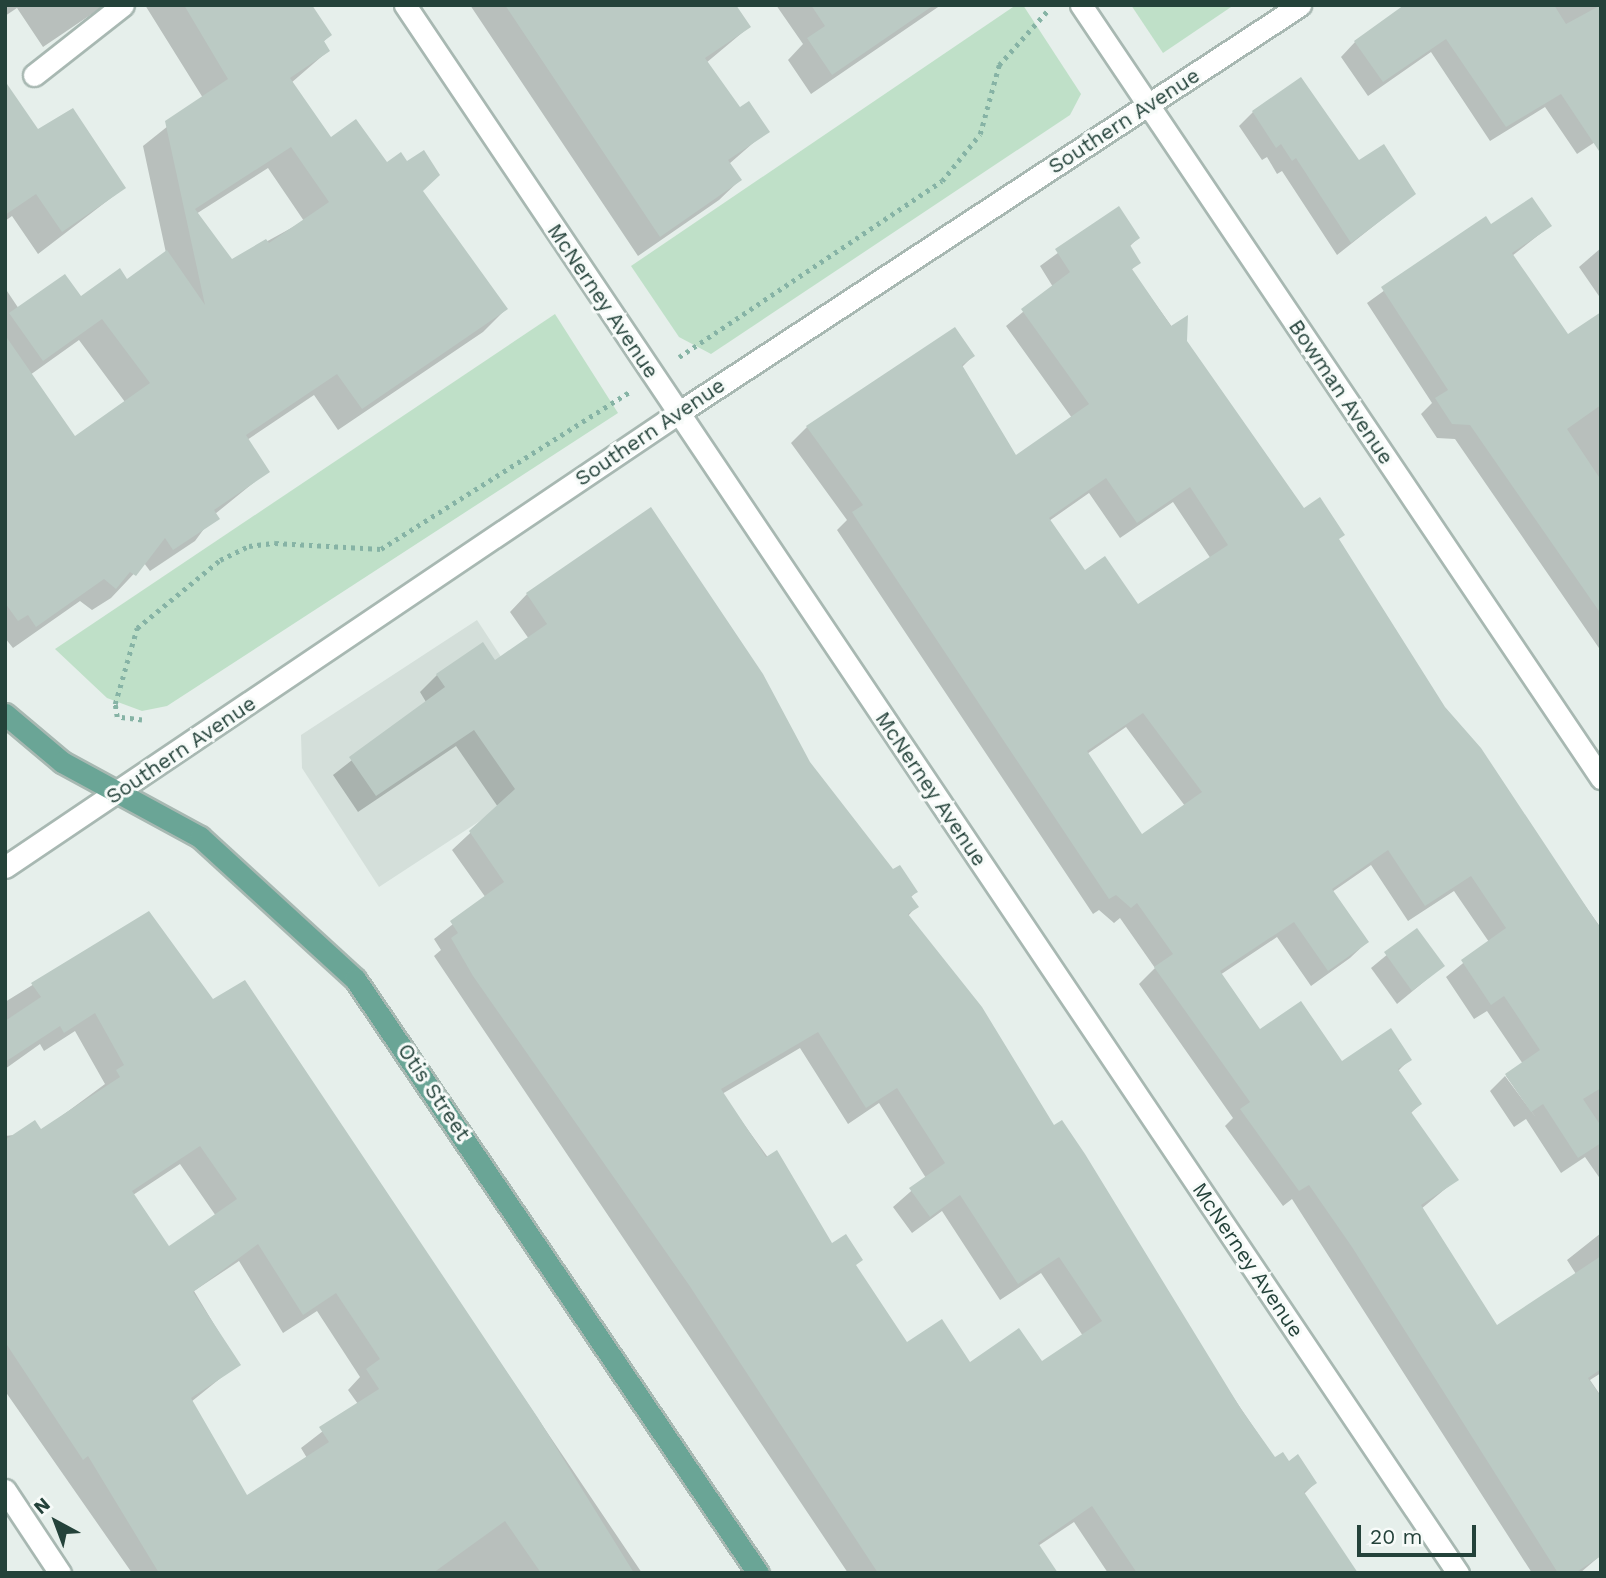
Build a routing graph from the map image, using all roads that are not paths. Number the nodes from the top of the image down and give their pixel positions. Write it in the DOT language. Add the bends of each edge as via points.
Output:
graph roads {
  1 [pos="123,5"];
  2 [pos="405,5"];
  3 [pos="1081,5"];
  4 [pos="1300,5"];
  5 [pos="34,75"];
  6 [pos="1148,106"];
  7 [pos="678,412"];
  8 [pos="5,714"];
  9 [pos="1601,778"];
  10 [pos="118,792"];
  11 [pos="5,867"];
  12 [pos="5,1490"];
  13 [pos="60,1573"];
  14 [pos="758,1573"];
  15 [pos="1458,1573"];
  1 -- 5 [label="street"];
  2 -- 7 [label="street, McNerney Avenue"];
  3 -- 6 [label="street, Bowman Avenue"];
  4 -- 6 [label="street, Southern Avenue"];
  6 -- 7 [label="street, Southern Avenue"];
  6 -- 9 [label="street, Bowman Avenue"];
  7 -- 10 [label="street, Southern Avenue"];
  7 -- 15 [label="street, McNerney Avenue"];
  8 -- 10 [label="main road, Otis Street" via="62,762"];
  10 -- 11 [label="street, Southern Avenue"];
  10 -- 14 [label="main road, Otis Street" via="201,837 355,979"];
  12 -- 13 [label="street"];
}
